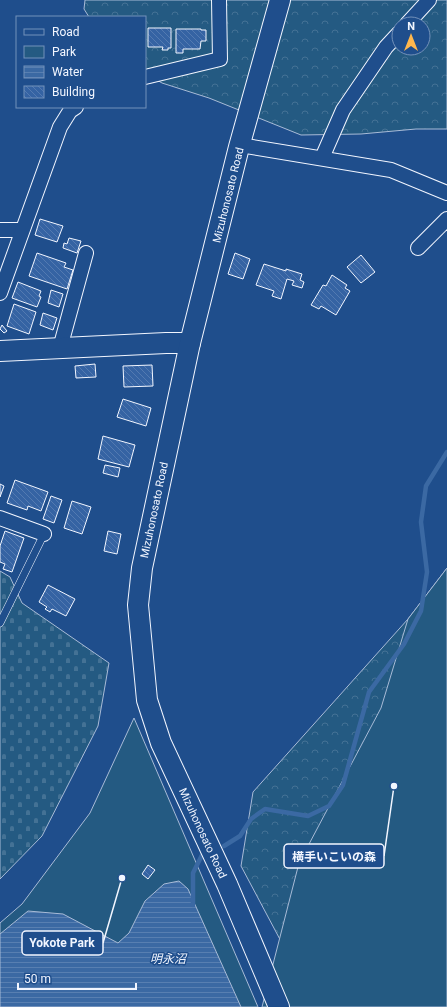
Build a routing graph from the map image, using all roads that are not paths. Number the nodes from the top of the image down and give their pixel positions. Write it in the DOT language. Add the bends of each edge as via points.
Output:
graph roads {
  1 [pos="219,0"];
  2 [pos="280,0"];
  3 [pos="429,0"];
  4 [pos="415,16"];
  5 [pos="391,42"];
  6 [pos="146,77"];
  7 [pos="74,108"];
  8 [pos="240,145"];
  9 [pos="322,158"];
  10 [pos="447,193"];
  11 [pos="447,219"];
  12 [pos="0,230"];
  13 [pos="22,230"];
  14 [pos="418,248"];
  15 [pos="86,253"];
  16 [pos="0,293"];
  17 [pos="190,343"];
  18 [pos="60,348"];
  19 [pos="0,351"];
  20 [pos="0,518"];
  21 [pos="44,534"];
  22 [pos="0,623"];
  23 [pos="279,1007"];
  1 -- 6 [label="street" via="220,59"];
  2 -- 8 [label="street, Mizuhonosato Road"];
  3 -- 4 [label="street"];
  5 -- 9 [label="street" via="343,110"];
  7 -- 13 [label="street" via="60,127"];
  8 -- 9 [label="street"];
  8 -- 17 [label="street, Mizuhonosato Road"];
  9 -- 10 [label="street" via="391,170"];
  11 -- 14 [label="street"];
  12 -- 13 [label="street"];
  13 -- 16 [label="street"];
  15 -- 18 [label="street"];
  17 -- 18 [label="street"];
  17 -- 23 [label="street, Mizuhonosato Road" via="142,568 138,606 147,700 161,743 227,884"];
  18 -- 19 [label="street"];
  20 -- 21 [label="street"];
  21 -- 22 [label="lane"];
}
